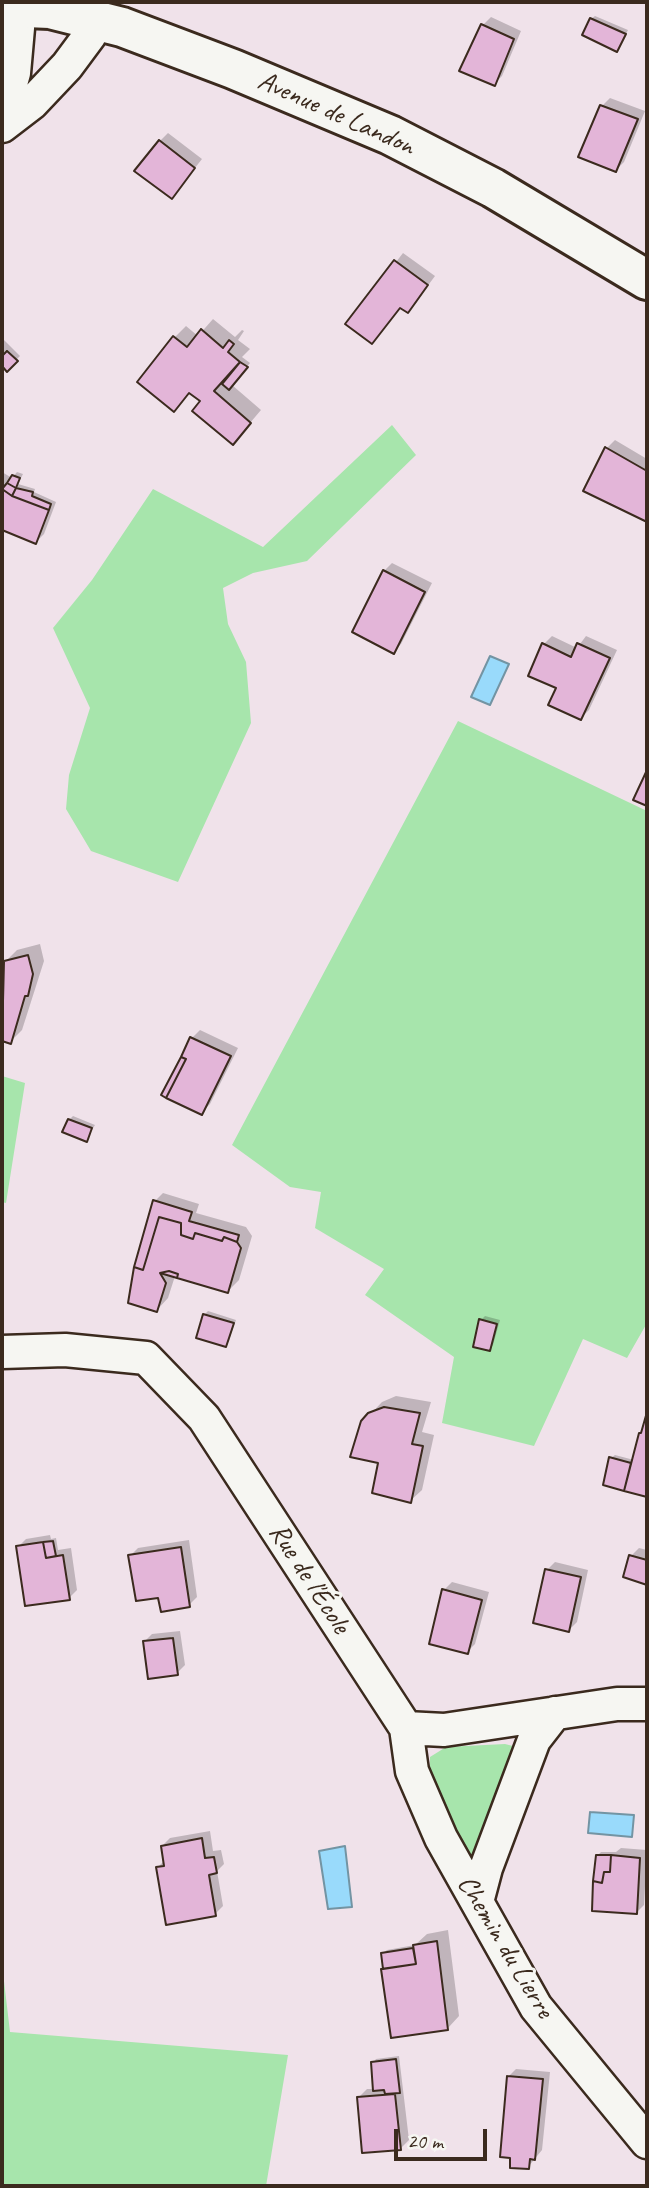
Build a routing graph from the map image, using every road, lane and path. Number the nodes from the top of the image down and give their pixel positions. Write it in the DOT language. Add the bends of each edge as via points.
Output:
graph roads {
  1 [pos="8,7"];
  2 [pos="93,19"];
  3 [pos="2,116"];
  4 [pos="2,126"];
  5 [pos="647,280"];
  6 [pos="2,1352"];
  7 [pos="647,1704"];
  8 [pos="555,1713"];
  9 [pos="407,1728"];
  10 [pos="477,1902"];
  11 [pos="647,2141"];
  1 -- 2 [label="street, Avenue de Landon" via="50,9"];
  1 -- 3 [label="street" via="18,28 14,73"];
  2 -- 4 [label="street" via="90,35 67,66"];
  2 -- 5 [label="street, Avenue de Landon" via="233,69 390,135 493,188"];
  6 -- 9 [label="street, Rue de l'École" via="65,1350 146,1358 204,1418"];
  7 -- 8 [label="street"];
  8 -- 9 [label="street" via="444,1730"];
  8 -- 10 [label="street" via="534,1740"];
  9 -- 10 [label="street, Chemin du Lierre" via="411,1771"];
  10 -- 11 [label="street, Chemin du Lierre" via="536,2007"];
}
